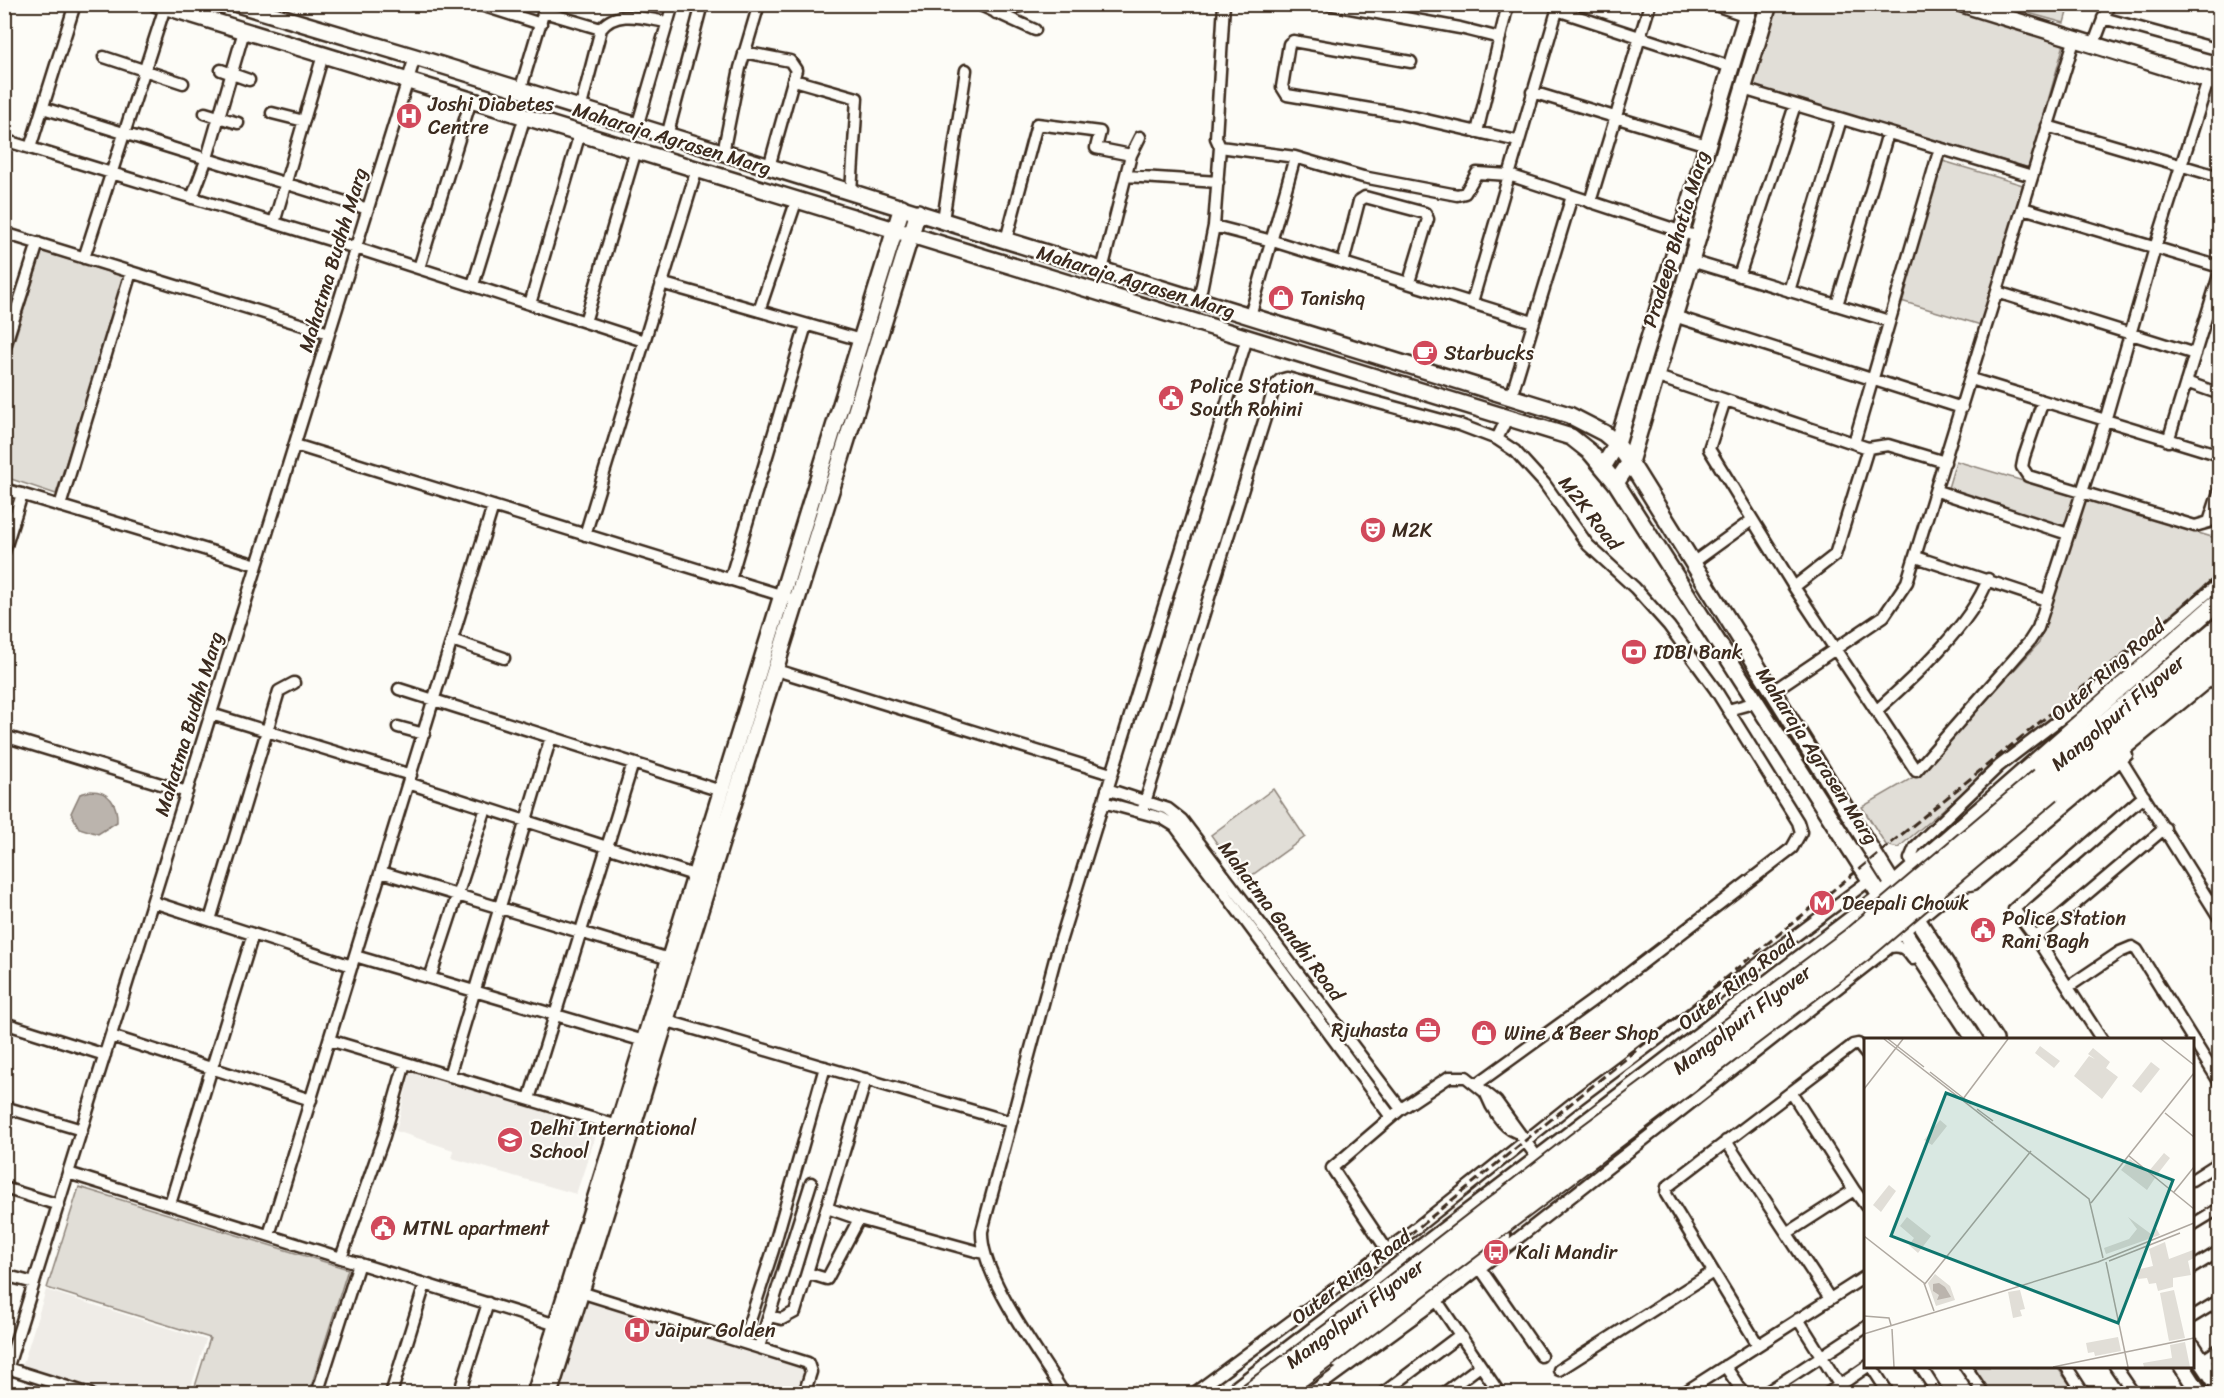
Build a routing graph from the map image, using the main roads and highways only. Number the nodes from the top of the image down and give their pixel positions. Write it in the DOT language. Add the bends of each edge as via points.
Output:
graph roads {
  1 [pos="2220,600"];
  2 [pos="2220,628"];
  3 [pos="2220,648"];
  4 [pos="2220,668"];
  5 [pos="1965,825"];
  6 [pos="1992,856"];
  7 [pos="1724,1018"];
  8 [pos="1748,1050"];
  9 [pos="1231,1394"];
  10 [pos="1249,1394"];
  11 [pos="1277,1394"];
  12 [pos="1292,1394"];
  1 -- 5 [label="main road, Outer Ring Road"];
  2 -- 10 [label="highway, Mangolpuri Flyover, bridge" via="1852,939"];
  3 -- 11 [label="highway, Mangolpuri Flyover, bridge" via="1861,951"];
  4 -- 6 [label="main road"];
  5 -- 6 [label="main road" via="1976,825 1986,831 1993,847"];
  5 -- 7 [label="main road, Outer Ring Road" via="1881,897"];
  6 -- 8 [label="main road"];
  7 -- 8 [label="main road"];
  7 -- 9 [label="main road, Outer Ring Road"];
  8 -- 12 [label="main road"];
}
